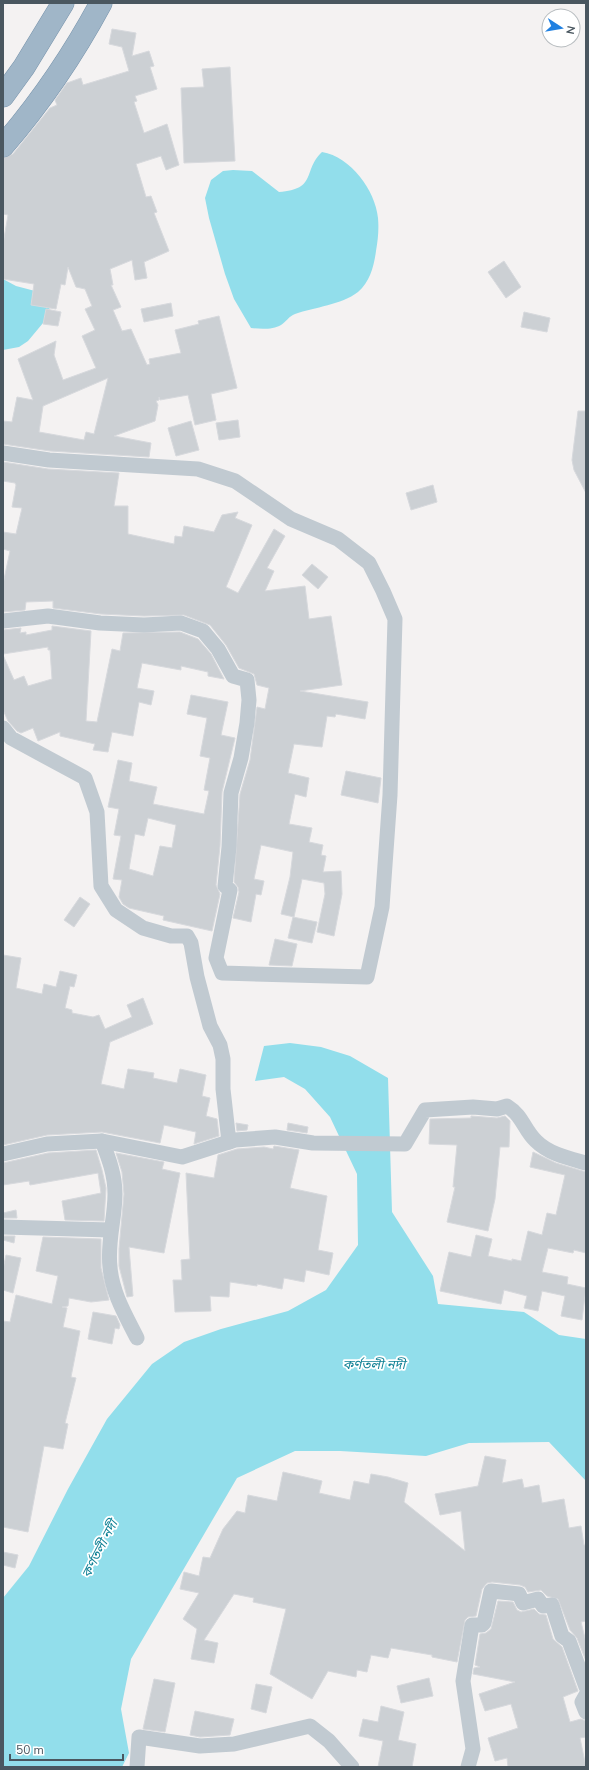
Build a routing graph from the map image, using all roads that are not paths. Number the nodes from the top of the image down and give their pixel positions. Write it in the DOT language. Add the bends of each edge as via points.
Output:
graph roads {
  1 [pos="63,3"];
  2 [pos="100,3"];
  3 [pos="3,96"];
  4 [pos="3,146"];
  5 [pos="3,452"];
  6 [pos="3,621"];
  7 [pos="3,728"];
  8 [pos="102,1142"];
  9 [pos="229,1142"];
  10 [pos="3,1154"];
  11 [pos="586,1163"];
  12 [pos="3,1227"];
  13 [pos="110,1230"];
  14 [pos="137,1338"];
  15 [pos="586,1687"];
  16 [pos="586,1695"];
  17 [pos="586,1712"];
  18 [pos="137,1767"];
  19 [pos="352,1767"];
  20 [pos="468,1767"];
  1 -- 3 [label="highway"];
  2 -- 4 [label="highway" via="82,38 54,82"];
  5 -- 6 [label="street" via="49,460 198,469 235,481 291,519 338,538 369,563 395,619 390,795 382,907 367,977 222,973 216,958 230,890 225,886 231,794 241,758 249,700 247,680 233,676 218,649 203,631 181,623 100,623 48,616"];
  7 -- 9 [label="street" via="11,738 85,778 97,812 101,886 116,910 143,928 171,936 187,936 191,943 210,1026 220,1045 223,1059 223,1089"];
  8 -- 9 [label="street" via="182,1157"];
  8 -- 10 [label="street" via="48,1144"];
  8 -- 13 [label="street" via="113,1170 115,1195"];
  9 -- 11 [label="street" via="275,1137 314,1143 405,1144 425,1110 473,1107 497,1109 507,1106 516,1112 535,1140 551,1152"];
  12 -- 13 [label="street"];
  13 -- 14 [label="street" via="110,1270 118,1301"];
  15 -- 20 [label="street" via="569,1641 562,1636 552,1605 543,1606 538,1599 523,1603 519,1594 491,1592 484,1623 472,1624 463,1681 473,1749"];
  16 -- 17 [label="street" via="582,1702"];
  18 -- 19 [label="street" via="139,1738 200,1746 234,1744 310,1726 329,1741"];
}
